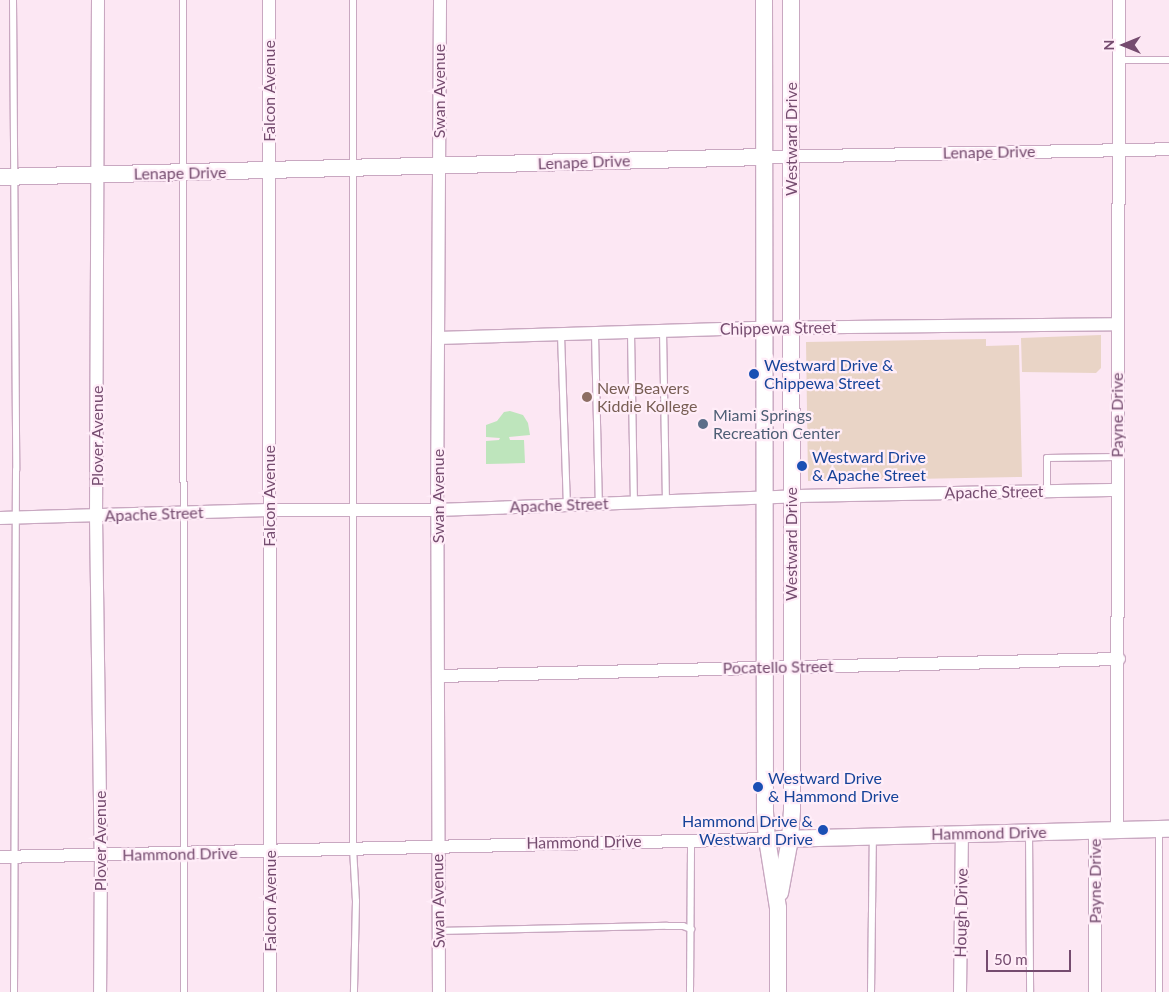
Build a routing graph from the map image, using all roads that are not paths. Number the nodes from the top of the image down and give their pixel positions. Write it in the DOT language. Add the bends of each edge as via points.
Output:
graph roads {
  1 [pos="13,0"];
  2 [pos="98,0"];
  3 [pos="183,0"];
  4 [pos="269,0"];
  5 [pos="353,0"];
  6 [pos="440,0"];
  7 [pos="764,0"];
  8 [pos="790,0"];
  9 [pos="1119,0"];
  10 [pos="1118,60"];
  11 [pos="1169,60"];
  12 [pos="1169,149"];
  13 [pos="1118,150"];
  14 [pos="765,157"];
  15 [pos="790,157"];
  16 [pos="439,167"];
  17 [pos="353,169"];
  18 [pos="269,171"];
  19 [pos="184,173"];
  20 [pos="98,175"];
  21 [pos="7,177"];
  22 [pos="1117,324"];
  23 [pos="791,327"];
  24 [pos="764,328"];
  25 [pos="631,332"];
  26 [pos="663,332"];
  27 [pos="561,334"];
  28 [pos="595,334"];
  29 [pos="438,338"];
  30 [pos="1118,457"];
  31 [pos="1118,490"];
  32 [pos="1047,492"];
  33 [pos="791,496"];
  34 [pos="766,497"];
  35 [pos="666,502"];
  36 [pos="634,503"];
  37 [pos="599,504"];
  38 [pos="567,505"];
  39 [pos="269,510"];
  40 [pos="354,510"];
  41 [pos="437,510"];
  42 [pos="184,513"];
  43 [pos="96,516"];
  44 [pos="0,518"];
  45 [pos="15,518"];
  46 [pos="1118,659"];
  47 [pos="791,667"];
  48 [pos="766,668"];
  49 [pos="438,676"];
  50 [pos="1164,829"];
  51 [pos="1117,830"];
  52 [pos="1095,831"];
  53 [pos="1029,832"];
  54 [pos="962,834"];
  55 [pos="873,837"];
  56 [pos="767,839"];
  57 [pos="790,839"];
  58 [pos="691,840"];
  59 [pos="437,846"];
  60 [pos="354,848"];
  61 [pos="271,851"];
  62 [pos="183,854"];
  63 [pos="101,856"];
  64 [pos="0,857"];
  65 [pos="15,857"];
  66 [pos="778,908"];
  67 [pos="691,929"];
  68 [pos="438,931"];
  69 [pos="14,992"];
  70 [pos="100,992"];
  71 [pos="184,992"];
  72 [pos="270,992"];
  73 [pos="354,992"];
  74 [pos="439,992"];
  75 [pos="690,992"];
  76 [pos="778,992"];
  77 [pos="871,992"];
  78 [pos="960,992"];
  79 [pos="1030,992"];
  80 [pos="1095,992"];
  81 [pos="1158,992"];
  1 -- 21 [label="lane"];
  2 -- 20 [label="street, Plover Avenue"];
  3 -- 19 [label="lane"];
  4 -- 18 [label="street, Falcon Avenue"];
  5 -- 17 [label="lane"];
  6 -- 16 [label="street, Swan Avenue"];
  7 -- 14 [label="street, Westward Drive"];
  8 -- 15 [label="street, Westward Drive"];
  9 -- 10 [label="street, Payne Drive"];
  10 -- 11 [label="lane"];
  10 -- 13 [label="street, Payne Drive"];
  12 -- 13 [label="street, Lenape Drive"];
  13 -- 15 [label="street, Lenape Drive"];
  13 -- 22 [label="street, Payne Drive"];
  14 -- 15 [label="street, Lenape Drive"];
  14 -- 16 [label="street, Lenape Drive"];
  14 -- 24 [label="street, Westward Drive"];
  15 -- 23 [label="street, Westward Drive"];
  16 -- 17 [label="street, Lenape Drive"];
  16 -- 29 [label="street, Swan Avenue"];
  17 -- 18 [label="street, Lenape Drive"];
  17 -- 40 [label="lane"];
  18 -- 19 [label="street, Lenape Drive"];
  18 -- 39 [label="street, Falcon Avenue"];
  19 -- 20 [label="street, Lenape Drive"];
  19 -- 42 [label="lane"];
  20 -- 21 [label="street, Lenape Drive"];
  20 -- 43 [label="street, Plover Avenue"];
  21 -- 45 [label="lane"];
  22 -- 23 [label="street, Chippewa Street"];
  22 -- 30 [label="street, Payne Drive"];
  23 -- 24 [label="street, Chippewa Street"];
  23 -- 33 [label="street, Westward Drive"];
  24 -- 26 [label="street, Chippewa Street"];
  24 -- 34 [label="street, Westward Drive"];
  25 -- 26 [label="street, Chippewa Street"];
  25 -- 28 [label="street, Chippewa Street"];
  25 -- 36 [label="lane"];
  26 -- 35 [label="lane"];
  27 -- 28 [label="street, Chippewa Street"];
  27 -- 29 [label="street, Chippewa Street"];
  27 -- 38 [label="lane"];
  28 -- 37 [label="lane"];
  29 -- 41 [label="street, Swan Avenue"];
  30 -- 31 [label="street, Payne Drive"];
  30 -- 32 [label="lane" via="1047,458"];
  31 -- 32 [label="street, Apache Street"];
  31 -- 46 [label="street, Payne Drive"];
  32 -- 33 [label="street, Apache Street"];
  33 -- 34 [label="street, Apache Street"];
  33 -- 47 [label="street, Westward Drive"];
  34 -- 35 [label="street, Apache Street"];
  34 -- 48 [label="street, Westward Drive"];
  35 -- 36 [label="street, Apache Street"];
  36 -- 37 [label="street, Apache Street"];
  37 -- 38 [label="street, Apache Street"];
  38 -- 41 [label="street, Apache Street"];
  39 -- 40 [label="street, Apache Street"];
  39 -- 42 [label="street, Apache Street"];
  39 -- 61 [label="street, Falcon Avenue"];
  40 -- 41 [label="street, Apache Street"];
  40 -- 60 [label="lane"];
  41 -- 49 [label="street, Swan Avenue"];
  42 -- 43 [label="street, Apache Street"];
  42 -- 62 [label="lane"];
  43 -- 45 [label="street, Apache Street"];
  43 -- 63 [label="street, Plover Avenue"];
  44 -- 45 [label="street, Apache Street"];
  45 -- 65 [label="lane"];
  46 -- 47 [label="street, Pocatello Street"];
  46 -- 51 [label="street, Payne Drive"];
  47 -- 48 [label="street, Pocatello Street"];
  47 -- 57 [label="street, Westward Drive"];
  48 -- 49 [label="street, Pocatello Street"];
  48 -- 56 [label="street, Westward Drive"];
  49 -- 59 [label="street, Swan Avenue"];
  50 -- 51 [label="street, Hammond Drive"];
  50 -- 81 [label="lane"];
  51 -- 52 [label="street, Hammond Drive"];
  52 -- 53 [label="street, Hammond Drive"];
  52 -- 80 [label="street, Payne Drive"];
  53 -- 54 [label="street, Hammond Drive"];
  53 -- 79 [label="lane"];
  54 -- 55 [label="street, Hammond Drive"];
  54 -- 78 [label="street, Hough Drive"];
  55 -- 57 [label="street, Hammond Drive"];
  55 -- 77 [label="lane"];
  56 -- 57 [label="street, Hammond Drive"];
  56 -- 58 [label="street, Hammond Drive"];
  56 -- 66 [label="street, Westward Drive"];
  57 -- 66 [label="street, Westward Drive"];
  58 -- 59 [label="street, Hammond Drive"];
  58 -- 67 [label="lane"];
  59 -- 60 [label="street, Hammond Drive"];
  59 -- 68 [label="street, Swan Avenue"];
  60 -- 61 [label="street, Hammond Drive"];
  60 -- 73 [label="lane"];
  61 -- 62 [label="street, Hammond Drive"];
  61 -- 72 [label="street, Falcon Avenue"];
  62 -- 63 [label="street, Hammond Drive"];
  62 -- 71 [label="lane"];
  63 -- 65 [label="street, Hammond Drive"];
  63 -- 70 [label="street, Plover Avenue"];
  64 -- 65 [label="street, Hammond Drive"];
  65 -- 69 [label="lane"];
  66 -- 76 [label="street, Westward Drive"];
  67 -- 68 [label="lane" via="666,926"];
  67 -- 75 [label="lane"];
  68 -- 74 [label="street, Swan Avenue"];
}
